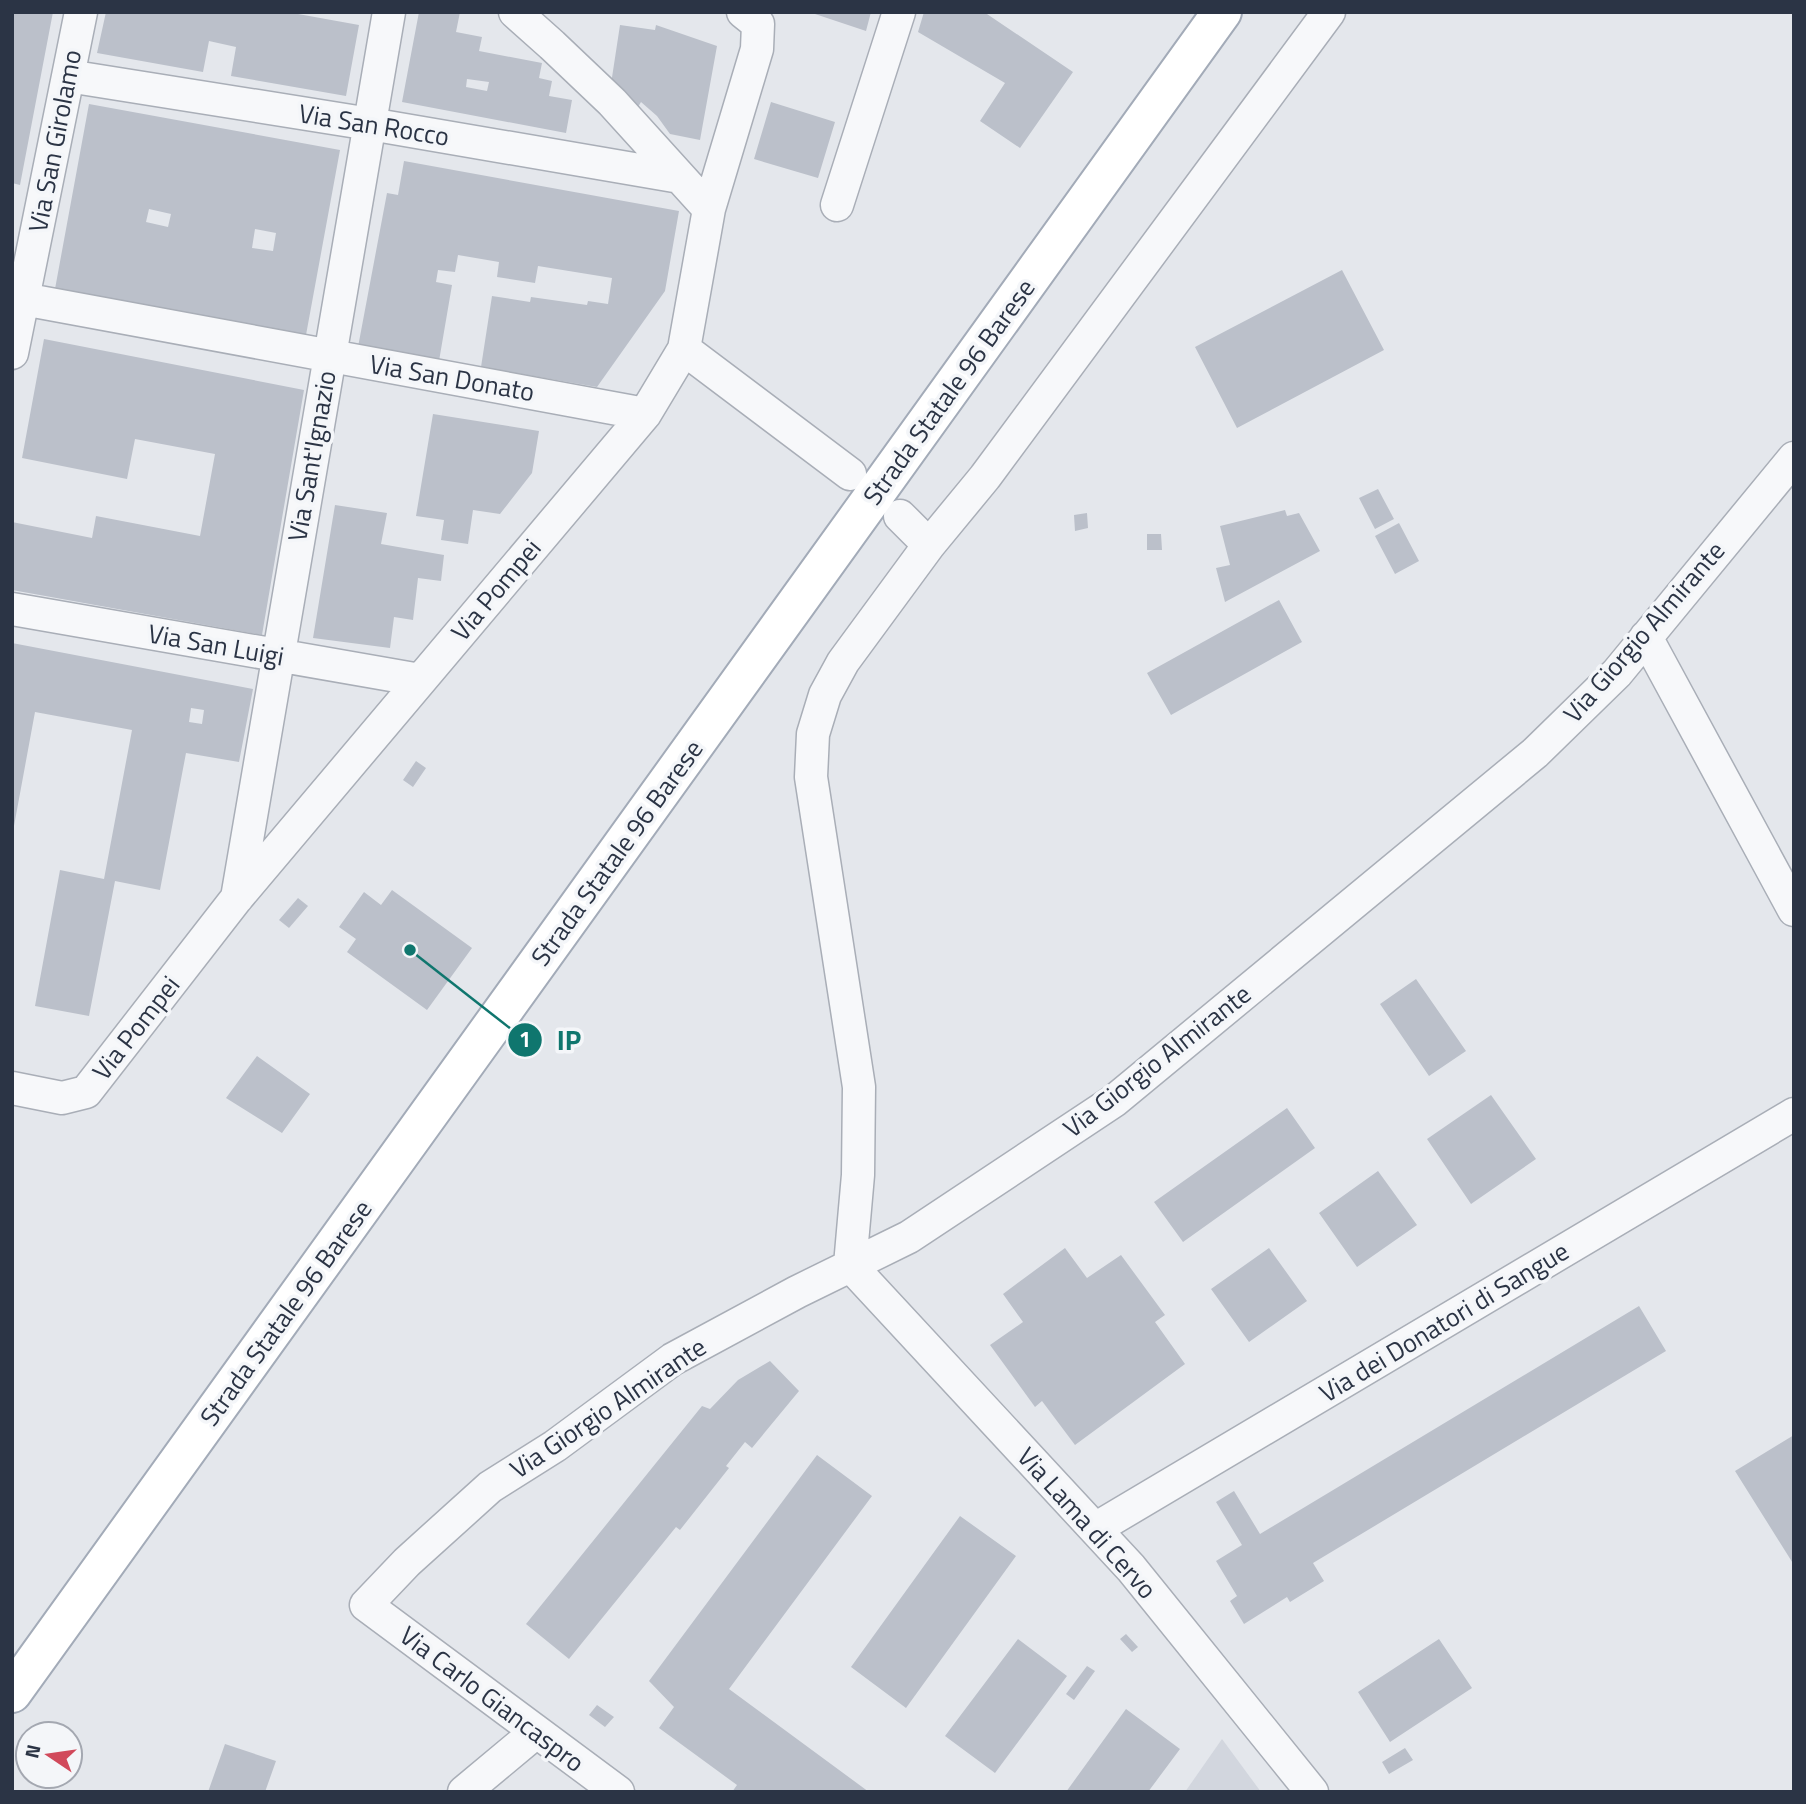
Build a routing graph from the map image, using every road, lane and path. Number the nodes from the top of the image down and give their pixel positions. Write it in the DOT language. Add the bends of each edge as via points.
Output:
graph roads {
  1 [pos="81,12"];
  2 [pos="389,12"];
  3 [pos="515,12"];
  4 [pos="743,12"];
  5 [pos="899,12"];
  6 [pos="1222,12"];
  7 [pos="1329,12"];
  8 [pos="68,76"];
  9 [pos="370,124"];
  10 [pos="680,177"];
  11 [pos="837,205"];
  12 [pos="709,209"];
  13 [pos="18,298"];
  14 [pos="684,349"];
  15 [pos="12,353"];
  16 [pos="330,355"];
  17 [pos="645,414"];
  18 [pos="1794,458"];
  19 [pos="850,474"];
  20 [pos="900,516"];
  21 [pos="929,545"];
  22 [pos="12,609"];
  23 [pos="1646,637"];
  24 [pos="277,657"];
  25 [pos="420,680"];
  26 [pos="236,899"];
  27 [pos="1794,910"];
  28 [pos="12,1088"];
  29 [pos="1794,1114"];
  30 [pos="850,1265"];
  31 [pos="1095,1529"];
  32 [pos="366,1605"];
  33 [pos="12,1693"];
  34 [pos="536,1732"];
  35 [pos="464,1792"];
  36 [pos="618,1792"];
  37 [pos="1312,1792"];
  1 -- 8 [label="street, Via San Girolamo"];
  2 -- 9 [label="street, Via Sant'Ignazio"];
  3 -- 10 [label="street" via="612,103"];
  4 -- 12 [label="street, Via Pompei" via="758,24 757,49"];
  5 -- 11 [label="street"];
  6 -- 33 [label="main road, Strada Statale 96 Barese"];
  7 -- 21 [label="street" via="985,477"];
  8 -- 9 [label="street, Via San Rocco"];
  8 -- 13 [label="street, Via San Girolamo"];
  9 -- 10 [label="street, Via San Rocco"];
  9 -- 16 [label="street, Via Sant'Ignazio"];
  10 -- 12 [label="street"];
  12 -- 14 [label="street, Via Pompei"];
  13 -- 15 [label="street, Via San Girolamo"];
  13 -- 16 [label="street, Via San Donato"];
  14 -- 17 [label="street, Via Pompei"];
  14 -- 19 [label="street"];
  16 -- 17 [label="street, Via San Donato"];
  16 -- 24 [label="street, Via Sant'Ignazio"];
  17 -- 25 [label="street, Via Pompei"];
  18 -- 23 [label="street, Via Giorgio Almirante"];
  20 -- 21 [label="street"];
  21 -- 30 [label="street" via="843,662 825,695 814,734 811,777 859,1087"];
  22 -- 24 [label="street, Via San Luigi"];
  23 -- 27 [label="street"];
  23 -- 30 [label="street, Via Giorgio Almirante" via="1617,673 1535,753 1114,1101 909,1237"];
  24 -- 25 [label="street, Via San Luigi"];
  24 -- 26 [label="street, Via Sant'Ignazio"];
  25 -- 26 [label="street, Via Pompei"];
  26 -- 28 [label="street, Via Pompei" via="86,1092 62,1098"];
  29 -- 31 [label="street, Via dei Donatori di Sangue"];
  30 -- 31 [label="street, Via Lama di Cervo"];
  30 -- 32 [label="street, Via Giorgio Almirante" via="673,1359 555,1446 490,1487"];
  31 -- 37 [label="street, Via Lama di Cervo"];
  32 -- 34 [label="street, Via Carlo Giancaspro"];
  34 -- 35 [label="street"];
  34 -- 36 [label="street, Via Carlo Giancaspro"];
}
